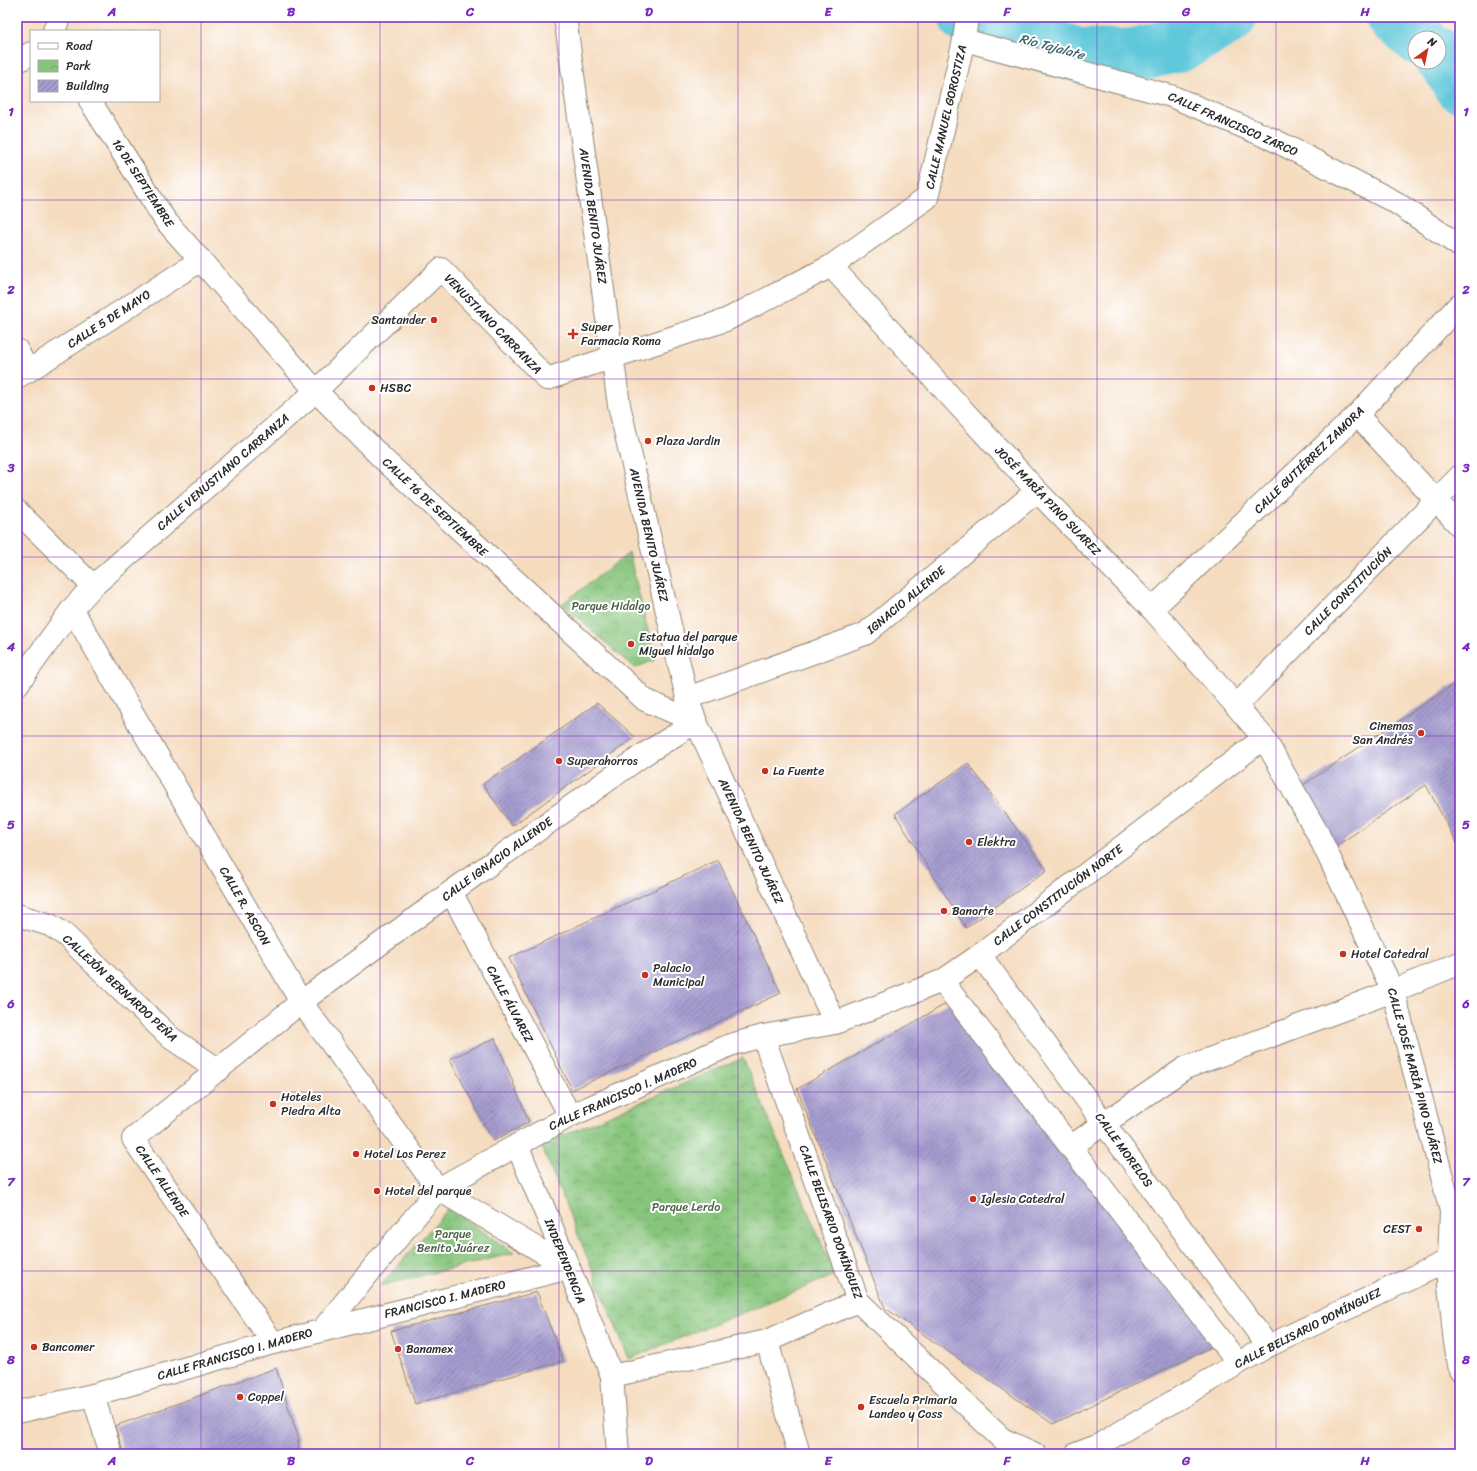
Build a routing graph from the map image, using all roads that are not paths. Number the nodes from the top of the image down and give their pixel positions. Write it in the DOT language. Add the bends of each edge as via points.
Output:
graph roads {
  1 [pos="565,17"];
  2 [pos="966,26"];
  3 [pos="30,55"];
  4 [pos="17,62"];
  5 [pos="91,102"];
  6 [pos="1460,246"];
  7 [pos="201,260"];
  8 [pos="831,266"];
  9 [pos="441,269"];
  10 [pos="1460,304"];
  11 [pos="17,350"];
  12 [pos="614,357"];
  13 [pos="23,374"];
  14 [pos="316,391"];
  15 [pos="1357,415"];
  16 [pos="1460,476"];
  17 [pos="1037,491"];
  18 [pos="1437,501"];
  19 [pos="17,511"];
  20 [pos="1460,526"];
  21 [pos="93,586"];
  22 [pos="72,609"];
  23 [pos="1152,609"];
  24 [pos="17,685"];
  25 [pos="687,698"];
  26 [pos="1236,706"];
  27 [pos="696,722"];
  28 [pos="1264,738"];
  29 [pos="451,892"];
  30 [pos="17,915"];
  31 [pos="980,955"];
  32 [pos="1460,963"];
  33 [pos="942,981"];
  34 [pos="1393,991"];
  35 [pos="301,1002"];
  36 [pos="835,1023"];
  37 [pos="763,1036"];
  38 [pos="218,1070"];
  39 [pos="570,1116"];
  40 [pos="1103,1123"];
  41 [pos="517,1146"];
  42 [pos="1070,1147"];
  43 [pos="438,1189"];
  44 [pos="1454,1257"];
  45 [pos="569,1268"];
  46 [pos="858,1301"];
  47 [pos="322,1330"];
  48 [pos="767,1341"];
  49 [pos="273,1343"];
  50 [pos="1268,1346"];
  51 [pos="1238,1363"];
  52 [pos="1460,1370"];
  53 [pos="612,1376"];
  54 [pos="93,1395"];
  55 [pos="17,1412"];
  56 [pos="111,1454"];
  57 [pos="618,1454"];
  58 [pos="799,1454"];
  59 [pos="1035,1454"];
  60 [pos="1076,1454"];
  1 -- 12 [label="street, AVENIDA BENITO JUÁREZ"];
  2 -- 6 [label="street, CALLE FRANCISCO ZARCO" via="1171,96 1274,140 1395,202"];
  2 -- 8 [label="street, CALLE MANUEL GOROSTIZA" via="927,198"];
  3 -- 4 [label="street"];
  5 -- 7 [label="street, 16 DE SEPTIEMBRE" via="165,220"];
  7 -- 13 [label="street, CALLE 5 DE MAYO"];
  7 -- 14 [label="street, CALLE 16 DE SEPTIEMBRE"];
  8 -- 12 [label="street, CALLE MANUEL GOROSTIZA" via="726,320"];
  8 -- 17 [label="street, JOSÉ MARÍA PINO SUAREZ"];
  9 -- 12 [label="street, VENUSTIANO CARRANZA" via="547,379"];
  9 -- 14 [label="street, CALLE VENUSTIANO CARRANZA"];
  10 -- 15 [label="street, CALLE GUTIÉRREZ ZAMORA"];
  11 -- 13 [label="street"];
  12 -- 25 [label="street, AVENIDA BENITO JUÁREZ" via="619,405"];
  14 -- 21 [label="street, CALLE VENUSTIANO CARRANZA"];
  14 -- 27 [label="street, CALLE 16 DE SEPTIEMBRE" via="384,459 644,700"];
  15 -- 18 [label="street"];
  15 -- 23 [label="street, CALLE GUTIÉRREZ ZAMORA"];
  16 -- 18 [label="street, CALLE CONSTITUCIÓN"];
  17 -- 23 [label="street, JOSÉ MARÍA PINO SUAREZ"];
  17 -- 25 [label="street, IGNACIO ALLENDE" via="865,634"];
  18 -- 20 [label="street"];
  18 -- 26 [label="street, CALLE CONSTITUCIÓN"];
  19 -- 21 [label="street"];
  21 -- 22 [label="street, CALLE VENUSTIANO CARRANZA"];
  22 -- 24 [label="street, CALLE VENUSTIANO CARRANZA"];
  22 -- 35 [label="street, CALLE R. ASCON"];
  23 -- 26 [label="street, JOSÉ MARÍA PINO SUAREZ"];
  25 -- 27 [label="street, AVENIDA BENITO JUÁREZ"];
  26 -- 28 [label="street, JOSÉ MARÍA PINO SUAREZ"];
  27 -- 29 [label="street, CALLE IGNACIO ALLENDE" via="644,755"];
  27 -- 36 [label="street, AVENIDA BENITO JUÁREZ"];
  28 -- 31 [label="street, CALLE CONSTITUCIÓN NORTE"];
  28 -- 34 [label="street, CALLE JOSÉ MARÍA PINO SUÁREZ" via="1318,834"];
  29 -- 35 [label="street, CALLE IGNACIO ALLENDE"];
  29 -- 39 [label="street, CALLE ÁLVAREZ"];
  30 -- 38 [label="street, CALLEJÓN BERNARDO PEÑA" via="50,925 65,935 171,1038"];
  31 -- 33 [label="street, CALLE CONSTITUCIÓN NORTE"];
  31 -- 40 [label="street, CALLE MORELOS"];
  32 -- 34 [label="street"];
  33 -- 36 [label="street, CALLE CONSTITUCIÓN NORTE"];
  33 -- 42 [label="street"];
  34 -- 40 [label="street" via="1185,1068"];
  34 -- 44 [label="street, CALLE JOSÉ MARÍA PINO SUÁREZ" via="1451,1211"];
  35 -- 38 [label="street, CALLE ALLENDE"];
  35 -- 43 [label="street, CALLE R. ASCON"];
  36 -- 37 [label="street, CALLE FRANCISCO I. MADERO"];
  37 -- 39 [label="street, CALLE FRANCISCO I. MADERO" via="730,1045"];
  37 -- 46 [label="street, CALLE BELISARIO DOMÍNGUEZ"];
  38 -- 49 [label="street, CALLE ALLENDE" via="133,1139"];
  39 -- 41 [label="street, CALLE FRANCISCO I. MADERO"];
  40 -- 42 [label="street"];
  40 -- 50 [label="street, CALLE MORELOS"];
  41 -- 43 [label="street, CALLE FRANCISCO I. MADERO"];
  41 -- 45 [label="street, INDEPENDENCIA"];
  42 -- 51 [label="street"];
  43 -- 45 [label="street"];
  43 -- 47 [label="street, CALLE FRANCISCO I. MADERO"];
  44 -- 50 [label="street, CALLE BELISARIO DOMÍNGUEZ"];
  44 -- 52 [label="street, CALLE JOSÉ MARÍA PINO SUÁREZ" via="1449,1285"];
  45 -- 47 [label="street, FRANCISCO I. MADERO"];
  45 -- 53 [label="street, INDEPENDENCIA"];
  46 -- 48 [label="street"];
  46 -- 59 [label="street, CALLE BELISARIO DOMÍNGUEZ" via="1002,1439"];
  47 -- 49 [label="street, CALLE FRANCISCO I. MADERO"];
  48 -- 53 [label="street"];
  48 -- 58 [label="street"];
  49 -- 54 [label="street, CALLE FRANCISCO I. MADERO"];
  50 -- 51 [label="street, CALLE BELISARIO DOMÍNGUEZ"];
  51 -- 60 [label="street, CALLE BELISARIO DOMÍNGUEZ" via="1097,1446"];
  53 -- 57 [label="street, INDEPENDENCIA"];
  54 -- 55 [label="street, CALLE FRANCISCO I. MADERO"];
  54 -- 56 [label="street"];
}
